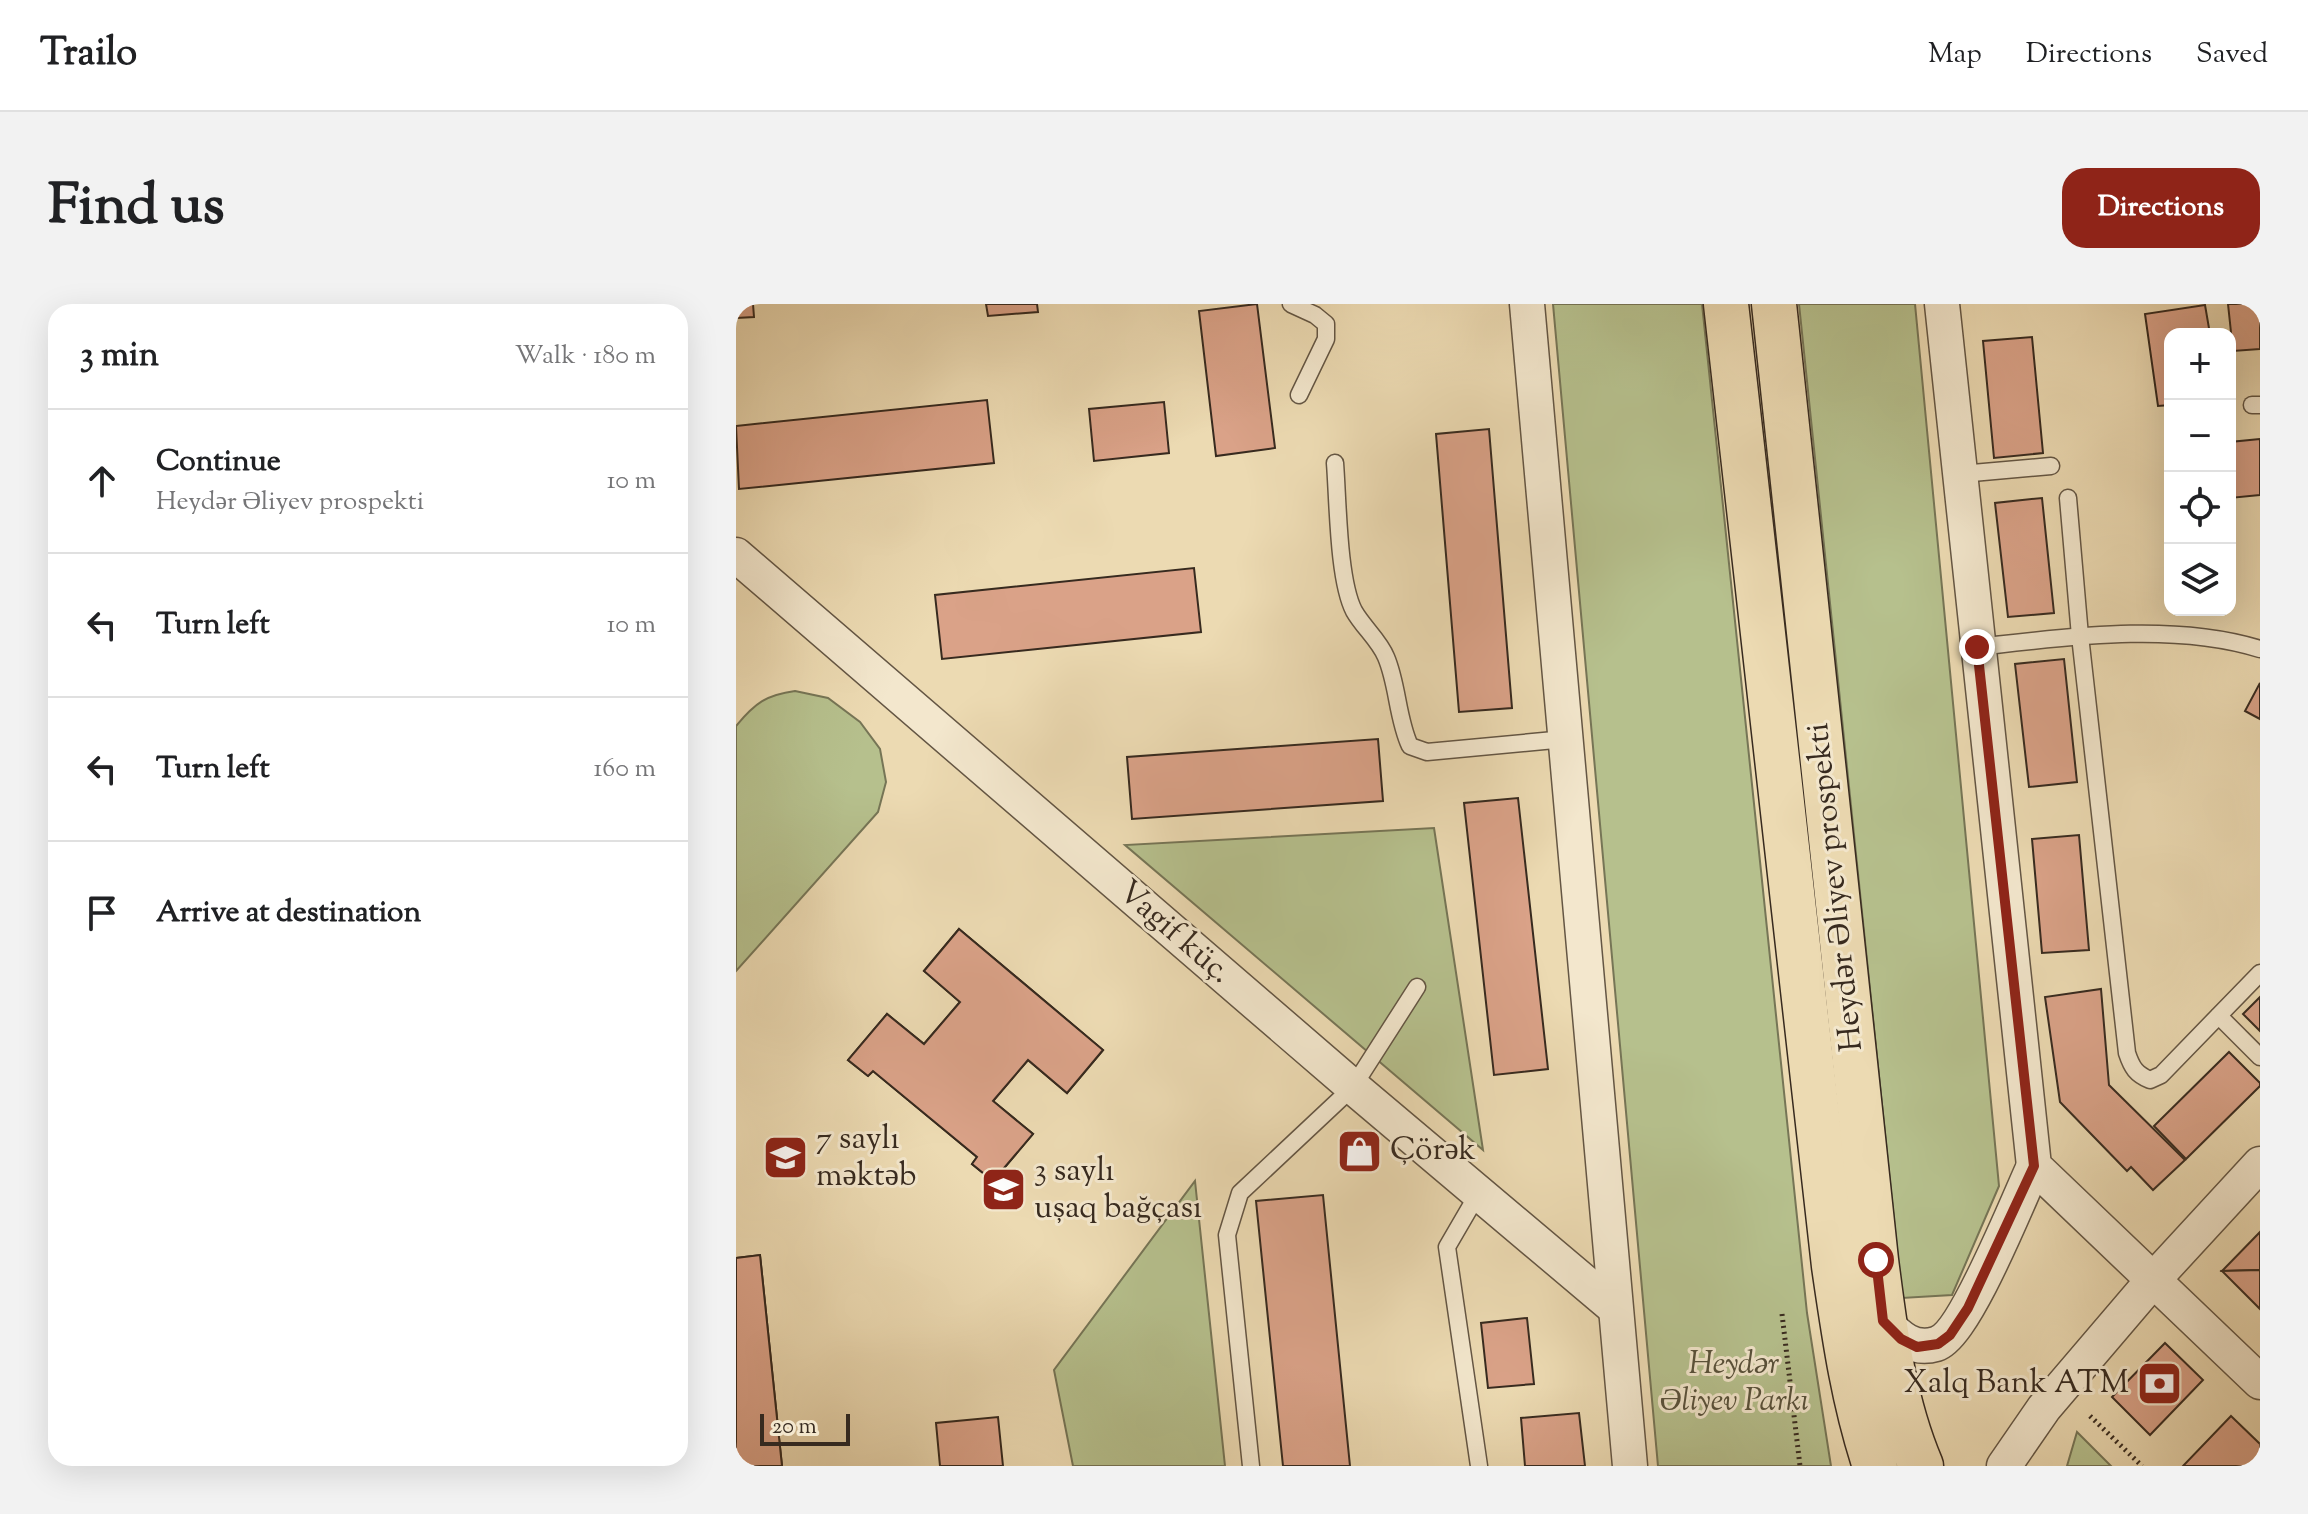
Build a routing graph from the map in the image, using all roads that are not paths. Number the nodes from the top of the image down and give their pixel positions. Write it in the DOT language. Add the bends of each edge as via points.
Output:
graph roads {
  1 [pos="1291,304"];
  2 [pos="1527,304"];
  3 [pos="1726,304"];
  4 [pos="1774,304"];
  5 [pos="1942,304"];
  6 [pos="1299,395"];
  7 [pos="1335,463"];
  8 [pos="2051,466"];
  9 [pos="1961,474"];
  10 [pos="2068,498"];
  11 [pos="736,555"];
  12 [pos="2080,636"];
  13 [pos="1977,647"];
  14 [pos="2260,649"];
  15 [pos="1565,739"];
  16 [pos="2260,973"];
  17 [pos="1417,987"];
  18 [pos="2219,1016"];
  19 [pos="2260,1057"];
  20 [pos="1353,1087"];
  21 [pos="2260,1164"];
  22 [pos="2034,1166"];
  23 [pos="1479,1192"];
  24 [pos="2154,1279"];
  25 [pos="1615,1308"];
  26 [pos="1883,1321"];
  27 [pos="2260,1382"];
  28 [pos="1251,1466"];
  29 [pos="1479,1466"];
  30 [pos="1630,1466"];
  31 [pos="1875,1466"];
  32 [pos="1921,1466"];
  33 [pos="2004,1466"];
  1 -- 6 [label="lane" via="1326,324 1326,339"];
  2 -- 15 [label="street"];
  3 -- 31 [label="main road, Heydər Əliyev prospekti" via="1834,1266 1848,1369"];
  4 -- 26 [label="main road, Heydər Əliyev prospekti"];
  5 -- 9 [label="street"];
  7 -- 15 [label="lane" via="1345,589 1385,654 1410,746 1427,752"];
  8 -- 9 [label="lane"];
  9 -- 13 [label="street"];
  10 -- 12 [label="lane"];
  11 -- 20 [label="street, Vagif küç."];
  12 -- 13 [label="lane"];
  12 -- 14 [label="lane" via="2194,635"];
  12 -- 18 [label="lane" via="2131,1067 2150,1080 2161,1075"];
  13 -- 22 [label="street"];
  15 -- 25 [label="street"];
  16 -- 18 [label="lane"];
  17 -- 20 [label="lane"];
  18 -- 19 [label="lane"];
  20 -- 23 [label="street, Vagif küç."];
  20 -- 28 [label="lane" via="1240,1193 1227,1235"];
  21 -- 24 [label="street"];
  22 -- 24 [label="street"];
  22 -- 26 [label="street" via="1968,1308 1950,1335 1938,1344 1917,1347"];
  23 -- 25 [label="street, Vagif küç."];
  23 -- 29 [label="lane" via="1447,1247"];
  24 -- 27 [label="street"];
  24 -- 33 [label="street" via="2044,1408"];
  25 -- 30 [label="street"];
  26 -- 32 [label="main road, Heydər Əliyev prospekti" via="1901,1407"];
}
